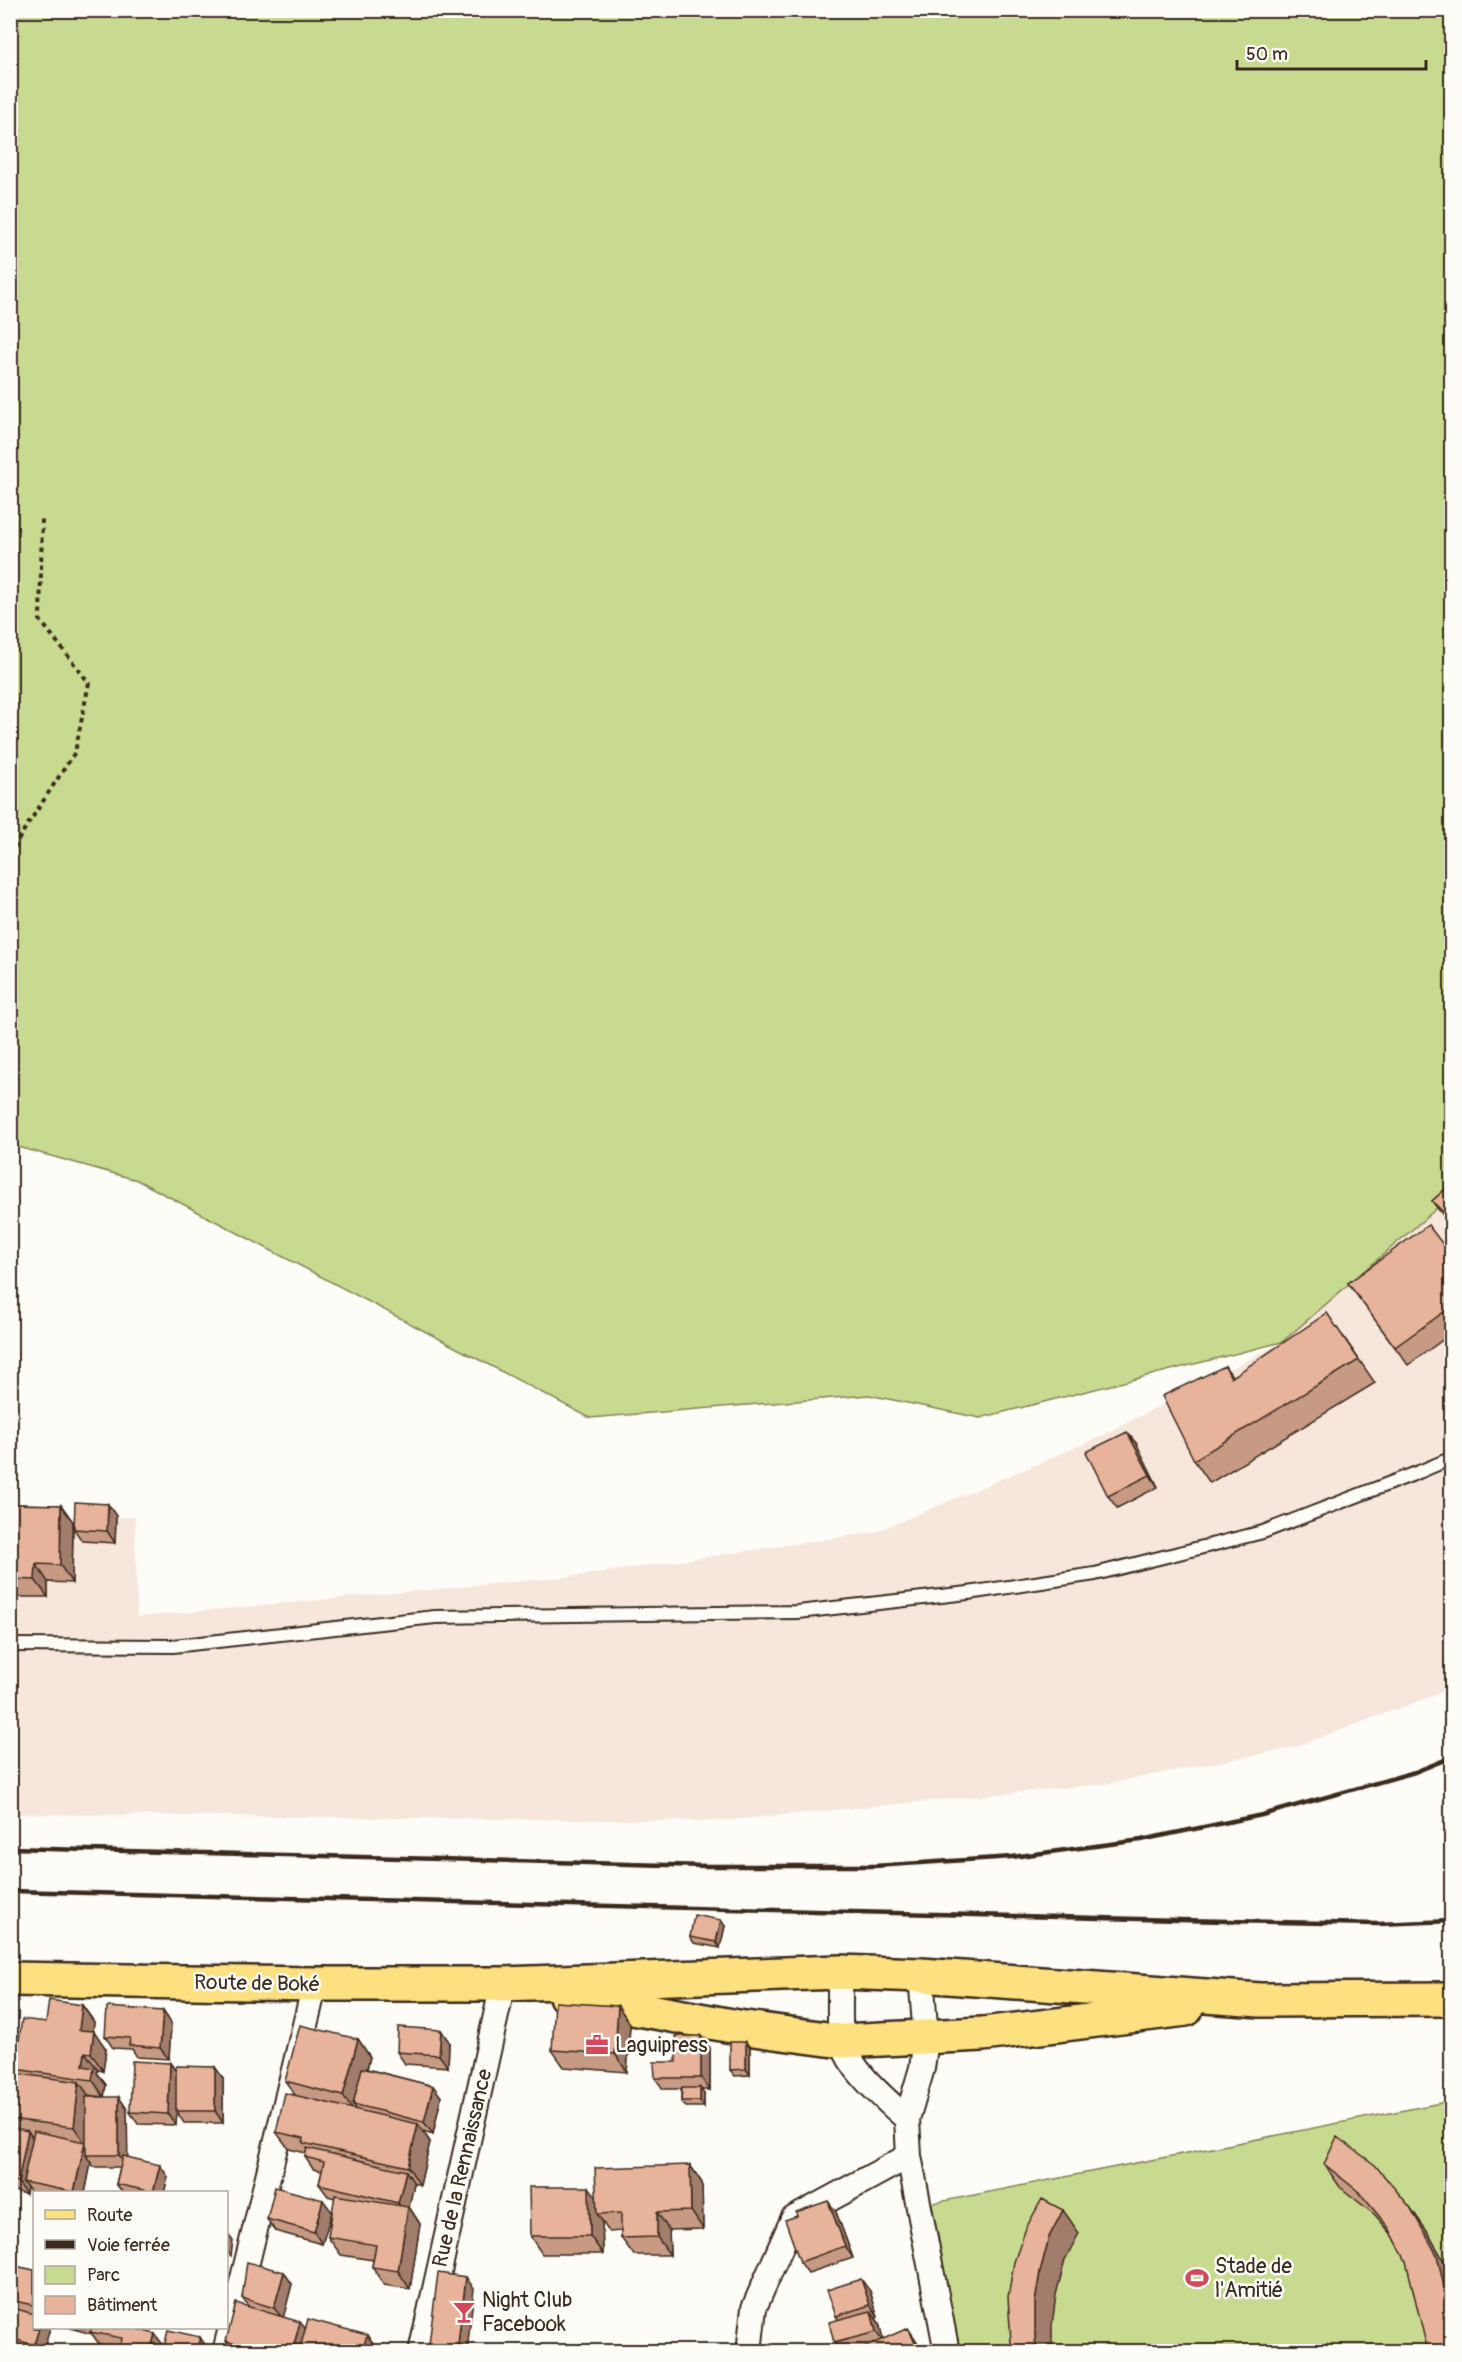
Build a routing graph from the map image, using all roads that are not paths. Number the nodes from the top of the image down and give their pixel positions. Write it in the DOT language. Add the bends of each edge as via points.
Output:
graph roads {
  1 [pos="1452,1458"];
  2 [pos="10,1645"];
  3 [pos="840,1972"];
  4 [pos="921,1975"];
  5 [pos="10,1979"];
  6 [pos="315,1984"];
  7 [pos="503,1984"];
  8 [pos="1452,1999"];
  9 [pos="1260,2000"];
  10 [pos="926,2039"];
  11 [pos="842,2041"];
  12 [pos="908,2119"];
  13 [pos="909,2156"];
  14 [pos="225,2352"];
  15 [pos="421,2352"];
  16 [pos="749,2352"];
  17 [pos="947,2352"];
  1 -- 2 [label="lane" via="1263,1532 1095,1574 968,1593 798,1612 435,1617 173,1646"];
  3 -- 4 [label="main road"];
  3 -- 7 [label="main road"];
  3 -- 11 [label="street"];
  4 -- 9 [label="main road"];
  4 -- 10 [label="street"];
  5 -- 6 [label="main road, Route de Boké"];
  6 -- 7 [label="main road, Route de Boké"];
  6 -- 14 [label="street"];
  7 -- 11 [label="main road" via="738,2027"];
  7 -- 15 [label="street, Rue de la Rennaissance"];
  8 -- 9 [label="main road"];
  9 -- 10 [label="main road"];
  10 -- 11 [label="main road"];
  10 -- 12 [label="street"];
  11 -- 12 [label="street" via="858,2070"];
  12 -- 13 [label="street"];
  13 -- 16 [label="street" via="793,2219 754,2308"];
  13 -- 17 [label="street"];
}
